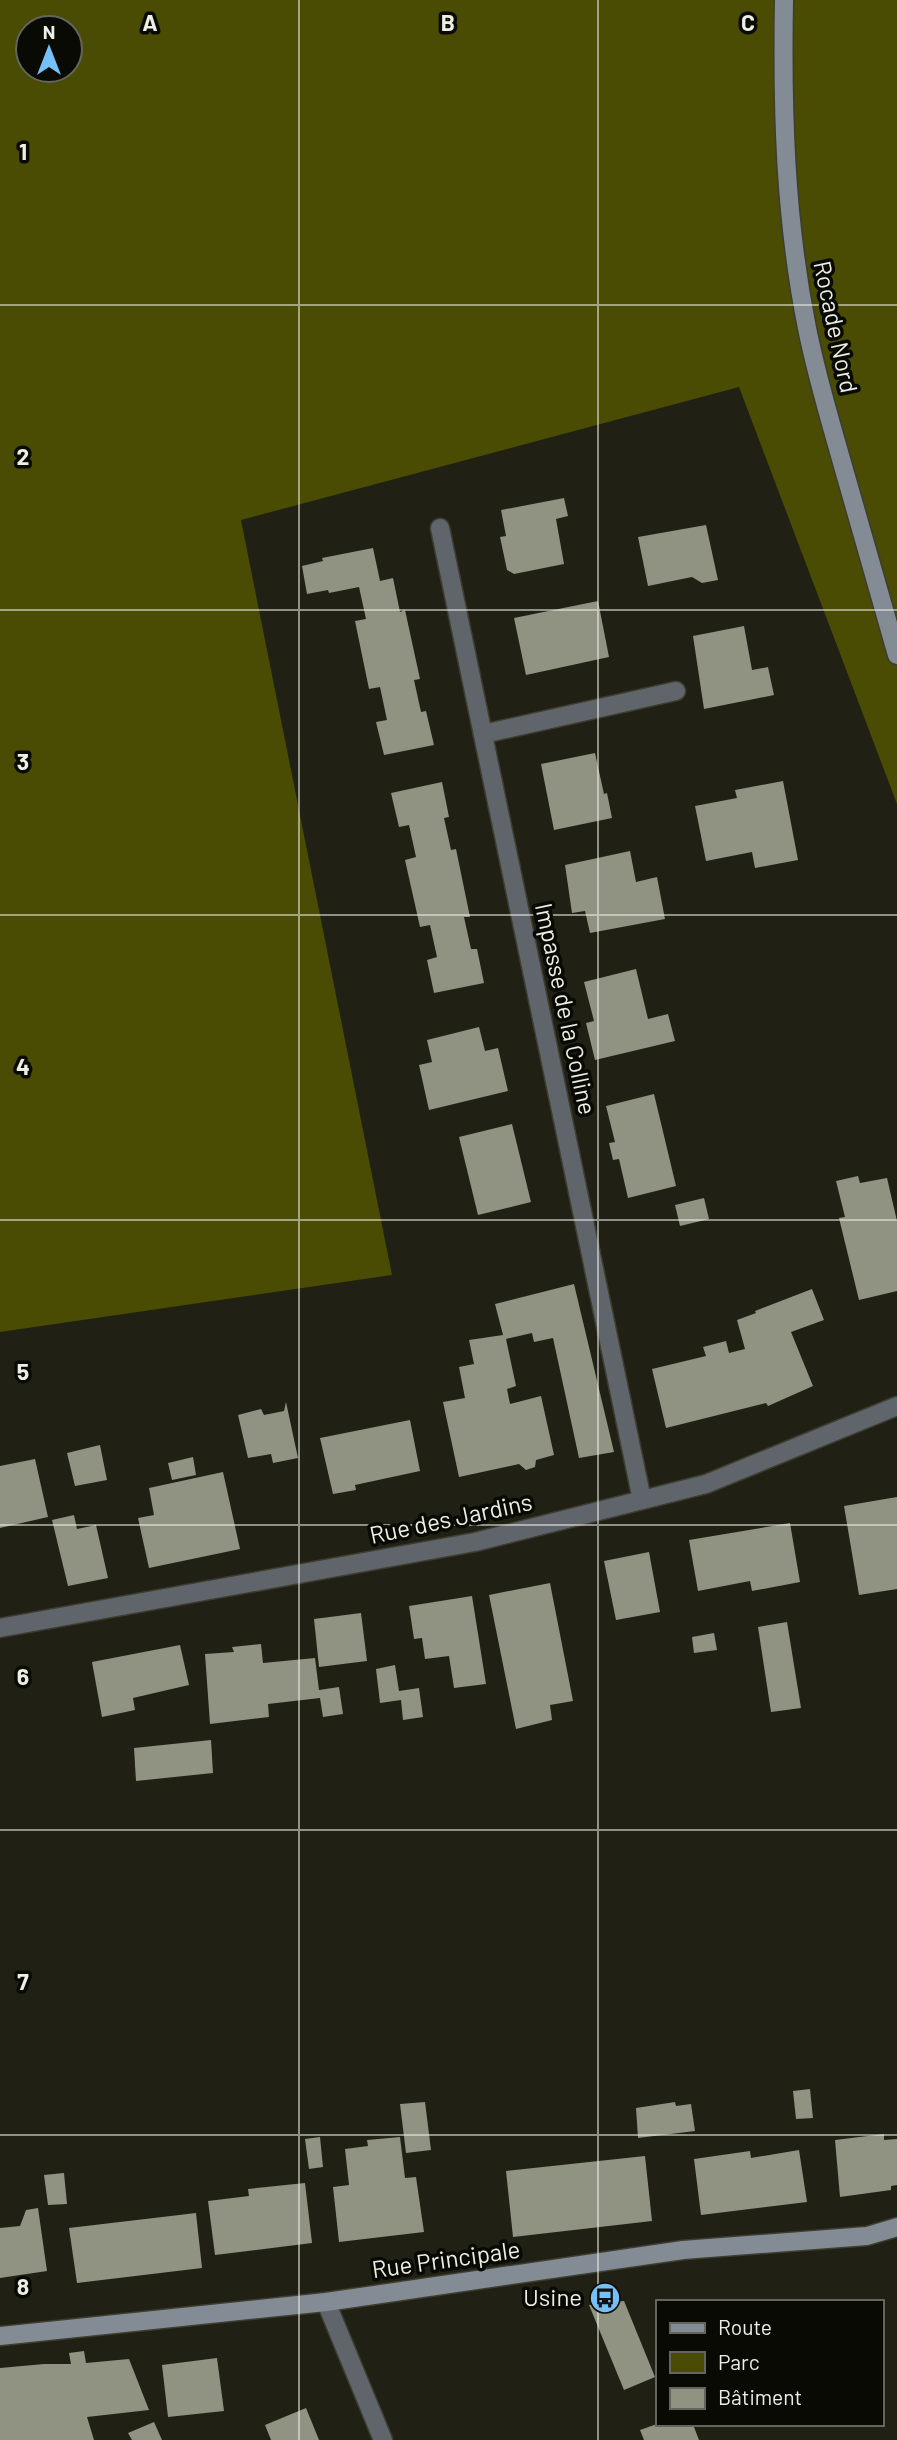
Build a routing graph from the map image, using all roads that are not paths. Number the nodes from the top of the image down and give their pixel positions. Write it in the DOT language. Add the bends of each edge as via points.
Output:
graph roads {
  1 [pos="784,0"];
  2 [pos="440,527"];
  3 [pos="897,655"];
  4 [pos="676,691"];
  5 [pos="483,734"];
  6 [pos="897,1406"];
  7 [pos="642,1500"];
  8 [pos="0,1628"];
  9 [pos="897,2227"];
  10 [pos="326,2302"];
  11 [pos="0,2336"];
  12 [pos="383,2440"];
  1 -- 3 [label="main road, Rocade Nord" via="786,172 807,329"];
  2 -- 5 [label="street, Impasse de la Colline"];
  4 -- 5 [label="street"];
  5 -- 7 [label="street, Impasse de la Colline"];
  6 -- 7 [label="street, Rue des Jardins" via="706,1484"];
  7 -- 8 [label="street, Rue des Jardins" via="475,1542"];
  9 -- 10 [label="main road, Rue Principale" via="867,2236 683,2250"];
  10 -- 11 [label="main road, Rue Principale"];
  10 -- 12 [label="street"];
}
